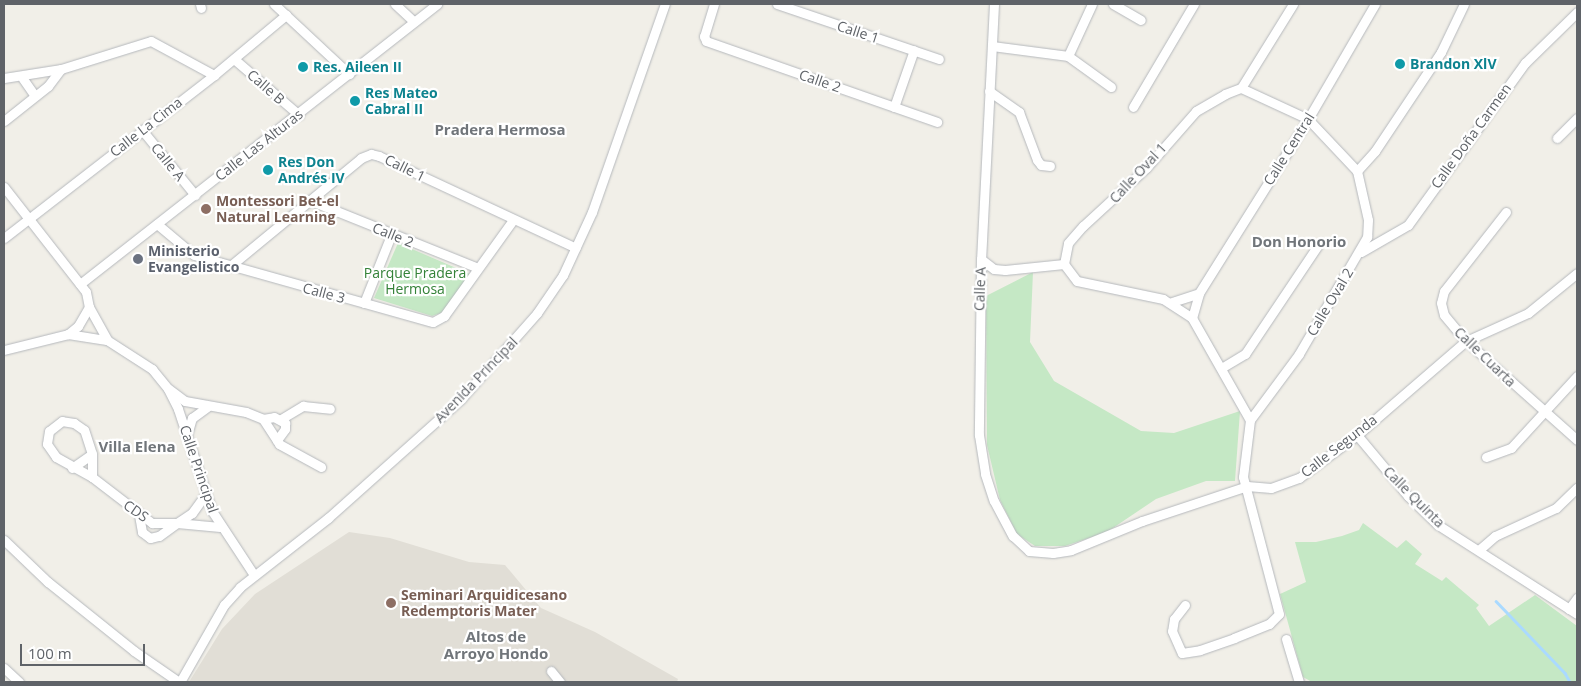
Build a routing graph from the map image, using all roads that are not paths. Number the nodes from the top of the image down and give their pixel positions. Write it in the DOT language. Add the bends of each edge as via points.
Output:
graph roads {
  1 [pos="274,4"];
  2 [pos="395,4"];
  3 [pos="437,4"];
  4 [pos="665,4"];
  5 [pos="714,4"];
  6 [pos="777,4"];
  7 [pos="994,4"];
  8 [pos="1092,4"];
  9 [pos="1113,4"];
  10 [pos="1194,4"];
  11 [pos="1293,4"];
  12 [pos="1376,4"];
  13 [pos="1464,4"];
  14 [pos="1577,12"];
  15 [pos="286,15"];
  16 [pos="1141,20"];
  17 [pos="414,22"];
  18 [pos="992,46"];
  19 [pos="914,50"];
  20 [pos="1068,56"];
  21 [pos="234,59"];
  22 [pos="939,59"];
  23 [pos="61,69"];
  24 [pos="349,74"];
  25 [pos="214,75"];
  26 [pos="21,76"];
  27 [pos="4,78"];
  28 [pos="1111,87"];
  29 [pos="1241,88"];
  30 [pos="989,91"];
  31 [pos="36,96"];
  32 [pos="894,107"];
  33 [pos="1133,107"];
  34 [pos="299,115"];
  35 [pos="1308,118"];
  36 [pos="1577,118"];
  37 [pos="4,121"];
  38 [pos="937,122"];
  39 [pos="142,130"];
  40 [pos="1557,138"];
  41 [pos="1050,166"];
  42 [pos="1358,171"];
  43 [pos="4,187"];
  44 [pos="195,195"];
  45 [pos="309,200"];
  46 [pos="1506,212"];
  47 [pos="28,219"];
  48 [pos="513,220"];
  49 [pos="157,224"];
  50 [pos="391,235"];
  51 [pos="4,238"];
  52 [pos="1318,245"];
  53 [pos="576,248"];
  54 [pos="1361,252"];
  55 [pos="981,259"];
  56 [pos="1064,264"];
  57 [pos="229,267"];
  58 [pos="478,268"];
  59 [pos="1577,274"];
  60 [pos="80,284"];
  61 [pos="1199,293"];
  62 [pos="1172,302"];
  63 [pos="364,303"];
  64 [pos="89,307"];
  65 [pos="1192,318"];
  66 [pos="68,334"];
  67 [pos="107,340"];
  68 [pos="1466,341"];
  69 [pos="4,350"];
  70 [pos="1223,368"];
  71 [pos="1577,376"];
  72 [pos="168,389"];
  73 [pos="208,406"];
  74 [pos="330,409"];
  75 [pos="1546,413"];
  76 [pos="263,419"];
  77 [pos="281,420"];
  78 [pos="1250,420"];
  79 [pos="1357,435"];
  80 [pos="187,436"];
  81 [pos="277,440"];
  82 [pos="1577,440"];
  83 [pos="92,454"];
  84 [pos="1486,457"];
  85 [pos="321,467"];
  86 [pos="72,468"];
  87 [pos="92,477"];
  88 [pos="1247,486"];
  89 [pos="1577,488"];
  90 [pos="205,495"];
  91 [pos="139,515"];
  92 [pos="177,523"];
  93 [pos="220,527"];
  94 [pos="4,540"];
  95 [pos="1480,549"];
  96 [pos="1037,554"];
  97 [pos="254,575"];
  98 [pos="1577,598"];
  99 [pos="1185,605"];
  100 [pos="1569,609"];
  101 [pos="1577,614"];
  102 [pos="1286,639"];
  103 [pos="4,668"];
  104 [pos="551,670"];
  105 [pos="19,682"];
  106 [pos="180,682"];
  107 [pos="560,682"];
  108 [pos="1298,682"];
  1 -- 15 [label="street"];
  2 -- 17 [label="street"];
  3 -- 17 [label="street, Calle Las Alturas"];
  4 -- 53 [label="street, Avenida Principal" via="607,174"];
  5 -- 32 [label="street, Calle 2" via="704,38"];
  6 -- 19 [label="street, Calle 1"];
  7 -- 18 [label="street, Calle A"];
  8 -- 20 [label="street"];
  9 -- 16 [label="street"];
  10 -- 33 [label="street"];
  11 -- 29 [label="street"];
  12 -- 35 [label="street, Calle Central"];
  13 -- 42 [label="street" via="1441,52 1375,151"];
  14 -- 54 [label="street, Calle Doña Carmen" via="1525,63 1408,225"];
  15 -- 21 [label="street, Calle La Cima"];
  15 -- 24 [label="street"];
  17 -- 24 [label="street, Calle Las Alturas"];
  18 -- 20 [label="street"];
  18 -- 30 [label="street, Calle A"];
  19 -- 22 [label="street, Calle 1"];
  19 -- 32 [label="street"];
  20 -- 28 [label="street"];
  21 -- 25 [label="street, Calle La Cima"];
  21 -- 34 [label="street, Calle B"];
  23 -- 25 [label="street" via="151,41"];
  23 -- 26 [label="street"];
  23 -- 31 [label="street"];
  24 -- 34 [label="street, Calle Las Alturas"];
  25 -- 39 [label="street, Calle La Cima"];
  26 -- 27 [label="street"];
  26 -- 31 [label="street"];
  29 -- 35 [label="street"];
  29 -- 56 [label="street, Calle Oval 1" via="1196,111 1146,168 1068,244"];
  30 -- 41 [label="street" via="1019,112 1037,160"];
  30 -- 55 [label="street, Calle A"];
  31 -- 37 [label="street"];
  32 -- 38 [label="street, Calle 2"];
  34 -- 44 [label="street, Calle Las Alturas"];
  35 -- 42 [label="street"];
  35 -- 61 [label="street, Calle Central"];
  36 -- 40 [label="street"];
  39 -- 44 [label="street, Calle A"];
  39 -- 47 [label="street, Calle La Cima"];
  42 -- 54 [label="street, Calle Oval 2" via="1368,220"];
  43 -- 47 [label="street"];
  44 -- 49 [label="street, Calle Las Alturas"];
  45 -- 48 [label="street, Calle 1" via="361,158 371,154"];
  45 -- 50 [label="street, Calle 2"];
  45 -- 57 [label="street, Calle 1"];
  46 -- 68 [label="street, Calle Cuarta" via="1440,303 1444,315"];
  47 -- 51 [label="street, Calle La Cima"];
  47 -- 60 [label="street"];
  48 -- 53 [label="street, Calle 1"];
  48 -- 58 [label="street, Calle 3"];
  49 -- 57 [label="street, Calle 3" via="194,255"];
  49 -- 60 [label="street, Calle Las Alturas"];
  50 -- 58 [label="street, Calle 2"];
  50 -- 63 [label="street"];
  52 -- 70 [label="street" via="1244,354"];
  53 -- 97 [label="street, Avenida Principal" via="563,275 537,313 461,399 340,508"];
  54 -- 78 [label="street, Calle Oval 2" via="1299,354"];
  55 -- 56 [label="street" via="994,269 1005,270"];
  55 -- 96 [label="street, Calle A" via="979,435 985,474 1007,528 1023,547"];
  56 -- 62 [label="street" via="1077,281"];
  57 -- 63 [label="street, Calle 3"];
  58 -- 63 [label="street, Calle 3" via="438,320 433,322"];
  59 -- 68 [label="street, Calle Segunda" via="1528,313"];
  60 -- 64 [label="street"];
  61 -- 62 [label="street"];
  61 -- 65 [label="street, Calle Central"];
  62 -- 65 [label="street"];
  64 -- 66 [label="street" via="78,326"];
  64 -- 67 [label="street"];
  65 -- 70 [label="street"];
  66 -- 67 [label="street, Calle Principal"];
  66 -- 69 [label="street, Calle Principal"];
  67 -- 72 [label="street, Calle Principal" via="152,369"];
  68 -- 75 [label="street, Calle Cuarta"];
  68 -- 79 [label="street, Calle Segunda"];
  70 -- 78 [label="street"];
  71 -- 75 [label="street"];
  72 -- 73 [label="street" via="185,401"];
  72 -- 80 [label="street, Calle Principal"];
  73 -- 76 [label="street" via="246,412"];
  73 -- 80 [label="street" via="192,418"];
  74 -- 77 [label="street" via="303,406"];
  75 -- 82 [label="street, Calle Cuarta"];
  75 -- 84 [label="street" via="1511,448"];
  76 -- 77 [label="street" via="274,417"];
  76 -- 81 [label="street"];
  77 -- 81 [label="street" via="285,429"];
  78 -- 88 [label="street" via="1242,467"];
  79 -- 88 [label="street, Calle Segunda" via="1299,478 1271,488"];
  79 -- 95 [label="street, Calle Quinta" via="1408,496 1438,525"];
  80 -- 90 [label="street, Calle Principal"];
  81 -- 85 [label="street" via="295,454"];
  83 -- 86 [label="street"];
  83 -- 86 [label="street, CDS" via="84,430 74,423 62,422 49,431 48,444 56,457"];
  83 -- 87 [label="street, CDS"];
  86 -- 87 [label="street, CDS"];
  87 -- 91 [label="street, CDS"];
  88 -- 96 [label="street, Calle Segunda" via="1142,521 1071,550"];
  88 -- 99 [label="street" via="1280,607 1276,620 1209,647 1182,653 1172,631 1178,610"];
  89 -- 95 [label="street" via="1556,508 1495,536"];
  90 -- 92 [label="street" via="192,513"];
  90 -- 93 [label="street, Calle Principal"];
  91 -- 92 [label="street, CDS" via="152,522"];
  91 -- 92 [label="street" via="142,532 150,538 159,536"];
  92 -- 93 [label="street, CDS"];
  93 -- 97 [label="street, Calle Principal"];
  94 -- 106 [label="street" via="48,582 134,651"];
  95 -- 100 [label="street, Calle Quinta"];
  97 -- 106 [label="street, Avenida Principal" via="224,605"];
  98 -- 100 [label="street"];
  100 -- 101 [label="street, Calle Quinta"];
  102 -- 108 [label="street"];
  103 -- 105 [label="street"];
  104 -- 107 [label="street"];
}
